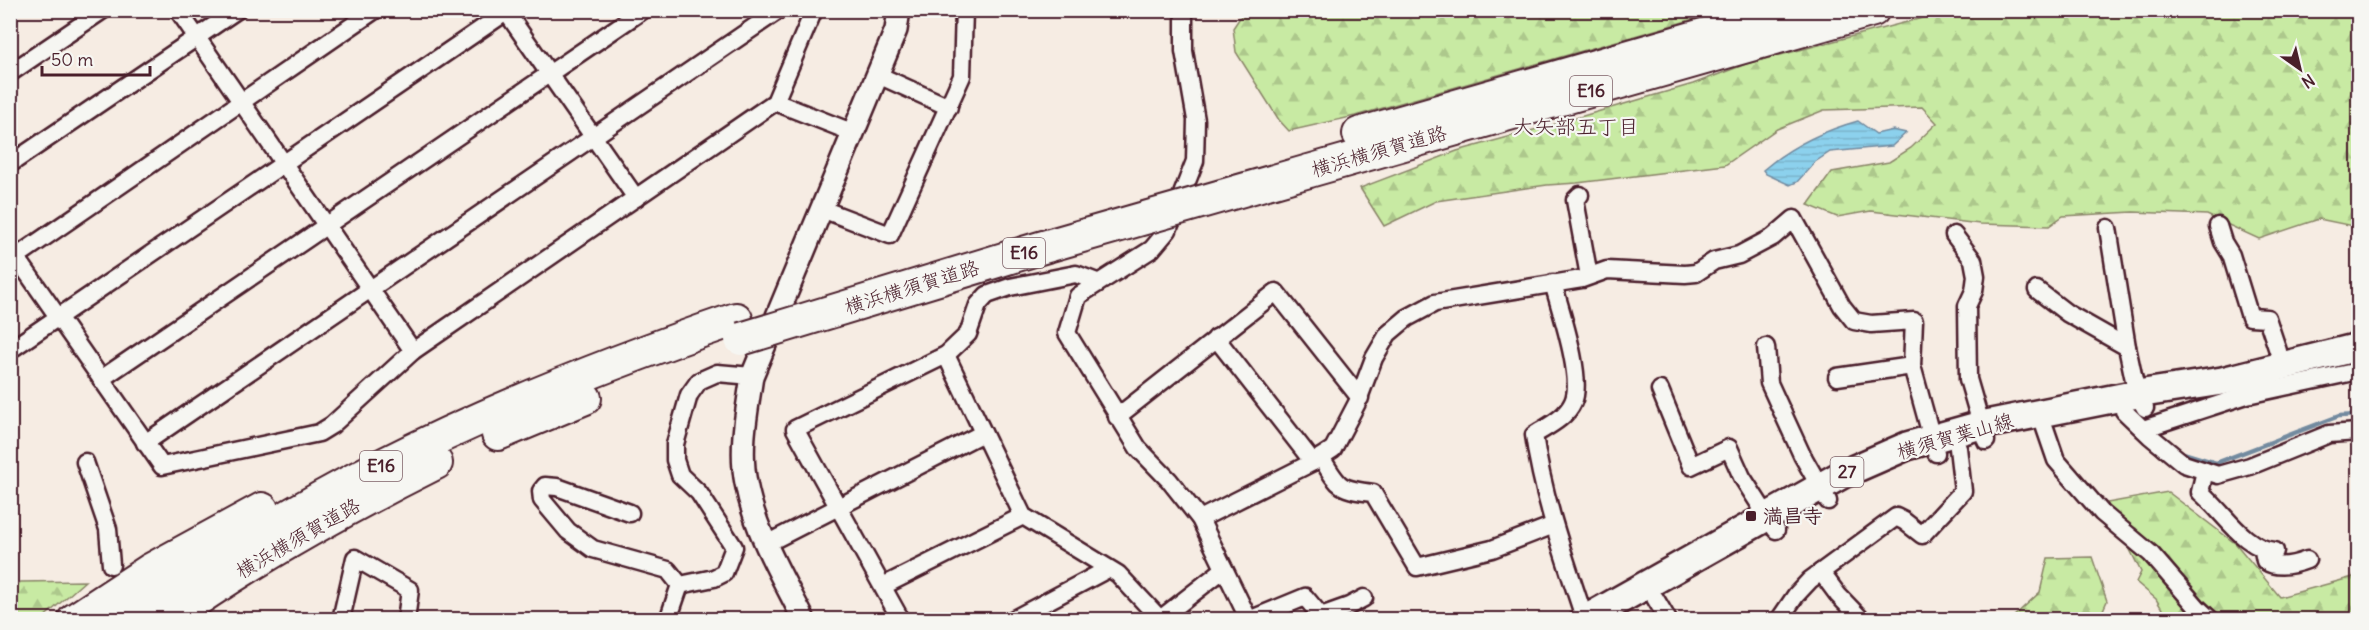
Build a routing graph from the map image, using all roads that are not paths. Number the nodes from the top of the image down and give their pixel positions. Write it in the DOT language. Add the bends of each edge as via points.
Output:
graph roads {
  1 [pos="103,10"];
  2 [pos="178,10"];
  3 [pos="237,10"];
  4 [pos="375,10"];
  5 [pos="643,10"];
  6 [pos="779,10"];
  7 [pos="814,10"];
  8 [pos="899,10"];
  9 [pos="964,10"];
  10 [pos="1184,10"];
  11 [pos="1790,10"];
  12 [pos="1873,10"];
  13 [pos="507,11"];
  14 [pos="197,38"];
  15 [pos="10,73"];
  16 [pos="549,74"];
  17 [pos="878,75"];
  18 [pos="242,102"];
  19 [pos="775,102"];
  20 [pos="950,107"];
  21 [pos="854,133"];
  22 [pos="593,137"];
  23 [pos="1306,161"];
  24 [pos="284,164"];
  25 [pos="10,165"];
  26 [pos="1580,195"];
  27 [pos="636,198"];
  28 [pos="822,209"];
  29 [pos="327,226"];
  30 [pos="2218,226"];
  31 [pos="2108,228"];
  32 [pos="1954,235"];
  33 [pos="13,253"];
  34 [pos="1589,276"];
  35 [pos="1097,282"];
  36 [pos="1553,283"];
  37 [pos="370,289"];
  38 [pos="2037,291"];
  39 [pos="58,317"];
  40 [pos="738,329"];
  41 [pos="2358,331"];
  42 [pos="1216,338"];
  43 [pos="654,347"];
  44 [pos="1766,347"];
  45 [pos="2127,347"];
  46 [pos="2358,348"];
  47 [pos="10,350"];
  48 [pos="413,351"];
  49 [pos="2278,351"];
  50 [pos="946,355"];
  51 [pos="2358,363"];
  52 [pos="1912,366"];
  53 [pos="2358,371"];
  54 [pos="752,376"];
  55 [pos="1837,377"];
  56 [pos="101,379"];
  57 [pos="1660,390"];
  58 [pos="1360,398"];
  59 [pos="2137,410"];
  60 [pos="1118,417"];
  61 [pos="2046,428"];
  62 [pos="2358,432"];
  63 [pos="983,433"];
  64 [pos="1983,433"];
  65 [pos="145,443"];
  66 [pos="1942,446"];
  67 [pos="450,456"];
  68 [pos="1317,460"];
  69 [pos="85,462"];
  70 [pos="2205,471"];
  71 [pos="1824,494"];
  72 [pos="839,508"];
  73 [pos="630,513"];
  74 [pos="1023,516"];
  75 [pos="1200,519"];
  76 [pos="1772,523"];
  77 [pos="1554,525"];
  78 [pos="766,544"];
  79 [pos="2307,560"];
  80 [pos="111,565"];
  81 [pos="1108,569"];
  82 [pos="1224,569"];
  83 [pos="1821,572"];
  84 [pos="680,585"];
  85 [pos="883,586"];
  86 [pos="1364,598"];
  87 [pos="1661,609"];
  88 [pos="342,615"];
  89 [pos="1160,619"];
  90 [pos="1584,619"];
  91 [pos="74,620"];
  92 [pos="125,620"];
  93 [pos="168,620"];
  94 [pos="206,620"];
  95 [pos="406,620"];
  96 [pos="668,620"];
  97 [pos="804,620"];
  98 [pos="901,620"];
  99 [pos="1012,620"];
  100 [pos="1616,620"];
  101 [pos="1779,620"];
  102 [pos="1862,620"];
  103 [pos="2211,620"];
  1 -- 15 [label="street"];
  2 -- 14 [label="street"];
  3 -- 14 [label="street"];
  4 -- 18 [label="street"];
  5 -- 16 [label="street"];
  6 -- 22 [label="street"];
  7 -- 19 [label="street"];
  8 -- 17 [label="street" via="896,30"];
  9 -- 20 [label="street" via="962,76"];
  10 -- 35 [label="street" via="1185,51 1196,120 1195,161 1168,230 1152,249"];
  11 -- 23 [label="highway, 横浜横須賀道路 / E16"];
  12 -- 23 [label="highway, 横浜横須賀道路 / E16"];
  13 -- 16 [label="street"];
  13 -- 24 [label="street"];
  14 -- 18 [label="street"];
  14 -- 25 [label="street"];
  16 -- 22 [label="street"];
  16 -- 29 [label="street"];
  17 -- 20 [label="street"];
  17 -- 21 [label="street"];
  18 -- 24 [label="street"];
  18 -- 33 [label="street"];
  19 -- 21 [label="street"];
  19 -- 27 [label="street"];
  20 -- 28 [label="street" via="890,236"];
  21 -- 28 [label="street"];
  22 -- 27 [label="street"];
  22 -- 37 [label="street"];
  23 -- 40 [label="highway, 横浜横須賀道路 / E16, bridge" via="1029,251"];
  24 -- 29 [label="street"];
  24 -- 39 [label="street"];
  26 -- 34 [label="street" via="1575,200"];
  27 -- 48 [label="street"];
  28 -- 54 [label="street"];
  29 -- 37 [label="street"];
  29 -- 56 [label="street"];
  30 -- 49 [label="street" via="2250,317 2268,318"];
  31 -- 45 [label="street"];
  32 -- 64 [label="street" via="1973,260 1976,276 1967,306 1968,379"];
  33 -- 39 [label="street"];
  34 -- 36 [label="street"];
  34 -- 52 [label="street" via="1607,270 1696,273 1714,261 1739,255 1773,237 1794,219 1854,321 1914,321"];
  35 -- 50 [label="street" via="1076,274 987,295 978,305 968,334"];
  35 -- 60 [label="street" via="1078,296 1067,333"];
  36 -- 58 [label="street" via="1435,303 1407,318 1388,334 1374,358"];
  36 -- 77 [label="street" via="1575,371 1576,393 1562,416 1534,435"];
  37 -- 48 [label="street"];
  37 -- 65 [label="street"];
  38 -- 45 [label="street"];
  39 -- 47 [label="street"];
  39 -- 56 [label="street"];
  40 -- 43 [label="highway, 横浜横須賀道路 / E16"];
  40 -- 67 [label="highway, 横浜横須賀道路 / E16"];
  41 -- 49 [label="main road"];
  42 -- 58 [label="street" via="1276,291"];
  42 -- 60 [label="street"];
  42 -- 68 [label="street"];
  43 -- 91 [label="highway" via="526,386 322,479 190,547"];
  43 -- 92 [label="highway, 横浜横須賀道路 / E16" via="535,394 377,467 201,568"];
  44 -- 71 [label="street" via="1769,383"];
  45 -- 59 [label="street"];
  46 -- 59 [label="main road, 横須賀葉山線 / 27" via="2222,381"];
  48 -- 65 [label="street" via="320,433 162,466"];
  49 -- 59 [label="main road"];
  50 -- 63 [label="street"];
  50 -- 72 [label="street" via="795,429"];
  51 -- 59 [label="main road"];
  52 -- 55 [label="street"];
  52 -- 66 [label="street"];
  53 -- 59 [label="street" via="2247,395"];
  54 -- 78 [label="street" via="744,431 746,482"];
  54 -- 84 [label="street" via="717,373 699,381 689,395 675,444 675,460 680,475 699,492 734,547 724,573"];
  56 -- 65 [label="street"];
  57 -- 76 [label="street" via="1691,466 1729,448 1742,477"];
  58 -- 68 [label="street" via="1333,449"];
  59 -- 61 [label="main road, 横須賀葉山線 / 27"];
  59 -- 64 [label="main road, 横須賀葉山線 / 27"];
  59 -- 70 [label="street" via="2184,464"];
  60 -- 75 [label="street" via="1138,448"];
  61 -- 64 [label="main road, 横須賀葉山線 / 27"];
  61 -- 103 [label="street" via="2056,460 2102,513 2151,554"];
  62 -- 70 [label="street" via="2329,434 2218,475"];
  63 -- 72 [label="street"];
  63 -- 74 [label="street"];
  64 -- 66 [label="main road, 横須賀葉山線 / 27"];
  66 -- 71 [label="main road, 横須賀葉山線 / 27" via="1876,477"];
  66 -- 83 [label="street" via="1964,491 1922,535 1896,518"];
  67 -- 93 [label="highway, 横浜横須賀道路 / E16" via="256,561"];
  67 -- 94 [label="highway" via="309,545"];
  68 -- 75 [label="street"];
  68 -- 77 [label="street" via="1334,480 1352,492 1373,493 1417,567 1492,549"];
  69 -- 80 [label="street" via="108,529"];
  70 -- 79 [label="street" via="2200,492 2247,540 2269,551 2265,561 2289,565"];
  71 -- 76 [label="main road, 横須賀葉山線 / 27"];
  72 -- 78 [label="street"];
  72 -- 85 [label="street"];
  73 -- 84 [label="street" via="557,487 545,486 541,490 542,500 568,531 593,549 668,570"];
  74 -- 81 [label="street"];
  74 -- 85 [label="street"];
  75 -- 82 [label="street"];
  76 -- 87 [label="main road, 横須賀葉山線 / 27"];
  76 -- 90 [label="main road, 横須賀葉山線 / 27"];
  77 -- 90 [label="street"];
  78 -- 97 [label="street"];
  81 -- 89 [label="street" via="1118,574"];
  81 -- 99 [label="street"];
  82 -- 86 [label="street" via="1249,620 1305,597 1321,616"];
  82 -- 89 [label="street"];
  83 -- 101 [label="street" via="1796,595"];
  83 -- 102 [label="street"];
  84 -- 96 [label="street"];
  85 -- 98 [label="street"];
  87 -- 100 [label="main road, 横須賀葉山線 / 27"];
  88 -- 95 [label="street" via="355,558 410,590"];
}
